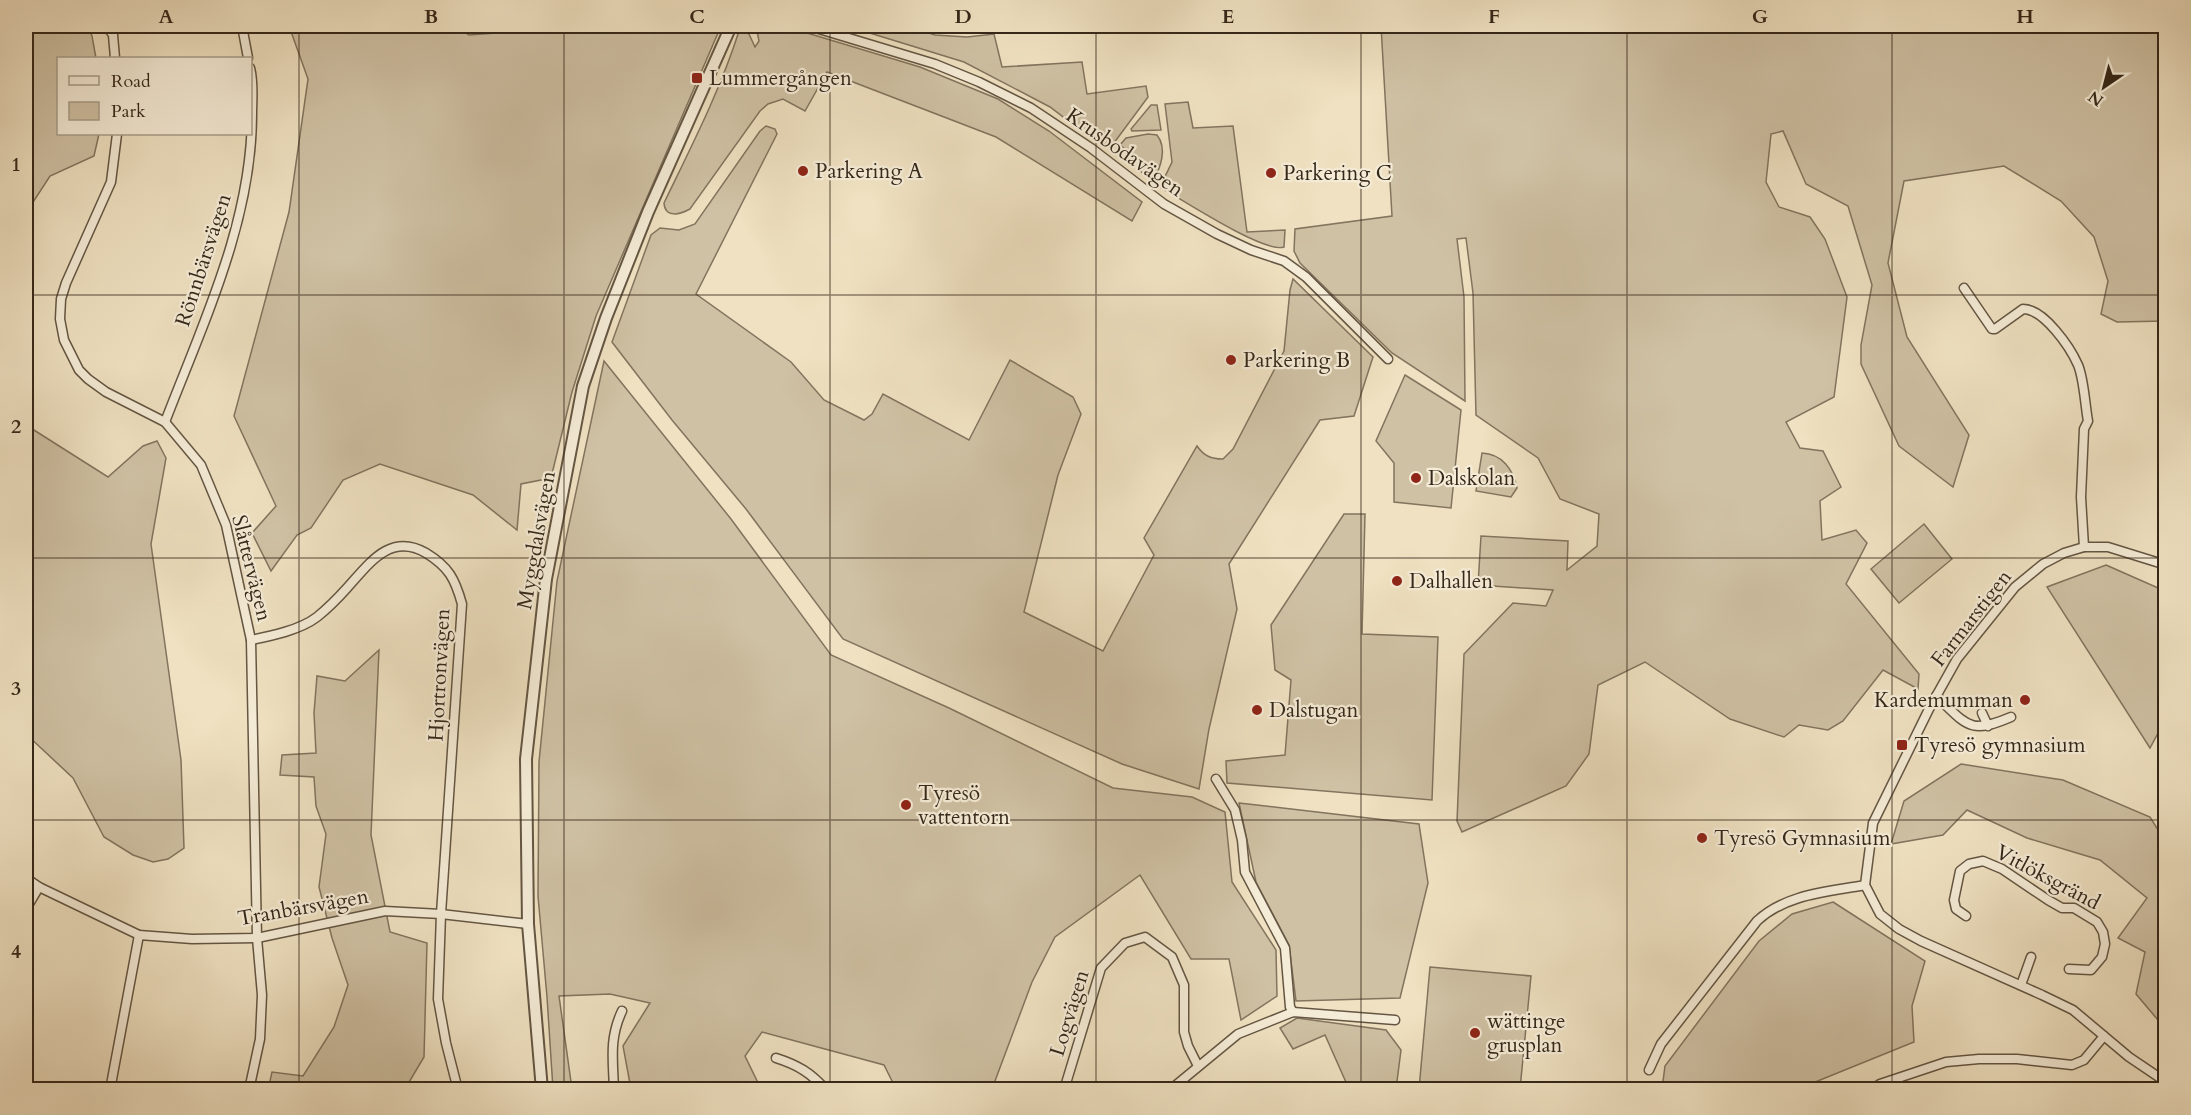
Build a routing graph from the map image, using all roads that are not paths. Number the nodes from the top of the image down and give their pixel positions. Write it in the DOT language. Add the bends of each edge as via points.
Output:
graph roads {
  1 [pos="107,26"];
  2 [pos="242,26"];
  3 [pos="731,26"];
  4 [pos="809,26"];
  5 [pos="115,57"];
  6 [pos="248,57"];
  7 [pos="117,135"];
  8 [pos="252,135"];
  9 [pos="1964,288"];
  10 [pos="1388,359"];
  11 [pos="165,422"];
  12 [pos="2084,547"];
  13 [pos="2166,565"];
  14 [pos="251,640"];
  15 [pos="1936,696"];
  16 [pos="1982,713"];
  17 [pos="2011,717"];
  18 [pos="1988,726"];
  19 [pos="1216,779"];
  20 [pos="26,878"];
  21 [pos="1865,885"];
  22 [pos="39,888"];
  23 [pos="26,909"];
  24 [pos="441,914"];
  25 [pos="1966,916"];
  26 [pos="528,924"];
  27 [pos="139,935"];
  28 [pos="257,938"];
  29 [pos="2031,957"];
  30 [pos="2069,969"];
  31 [pos="2021,985"];
  32 [pos="622,1011"];
  33 [pos="1293,1012"];
  34 [pos="1395,1020"];
  35 [pos="2104,1036"];
  36 [pos="776,1058"];
  37 [pos="1198,1066"];
  38 [pos="1649,1070"];
  39 [pos="2166,1082"];
  40 [pos="110,1089"];
  41 [pos="249,1089"];
  42 [pos="458,1089"];
  43 [pos="542,1089"];
  44 [pos="614,1089"];
  45 [pos="826,1089"];
  46 [pos="1064,1089"];
  47 [pos="1170,1089"];
  48 [pos="1872,1089"];
  1 -- 5 [label="street" via="113,35"];
  2 -- 6 [label="street"];
  3 -- 26 [label="street, Myggdalsvägen" via="648,212 583,386 546,579 526,759"];
  4 -- 10 [label="street, Krusbodavägen" via="935,64 1031,108 1091,147 1164,204 1217,234 1284,261 1306,277"];
  7 -- 11 [label="street, Slåttervägen" via="111,182 66,283 60,319 71,355 88,379"];
  8 -- 11 [label="street, Rönnbärsvägen" via="242,210"];
  9 -- 12 [label="street" via="1992,328 2023,309 2035,312 2050,325 2079,366 2088,421 2084,429 2081,497"];
  11 -- 14 [label="street, Slåttervägen" via="201,465 226,525"];
  12 -- 13 [label="street, Farmarstigen" via="2108,547"];
  12 -- 15 [label="street, Farmarstigen" via="2043,564 2015,587 1957,659"];
  14 -- 24 [label="street, Hjortronvägen" via="279,634 315,618 373,558 398,546 416,547 441,562 456,582 462,604"];
  14 -- 28 [label="street, Slåttervägen"];
  15 -- 18 [label="street" via="1965,723"];
  15 -- 21 [label="street, Farmarstigen" via="1873,823"];
  16 -- 18 [label="street"];
  17 -- 18 [label="street"];
  19 -- 33 [label="street" via="1235,810 1245,872 1285,948"];
  20 -- 22 [label="street, Tranbärsvägen"];
  21 -- 31 [label="street" via="1880,914 1899,929"];
  21 -- 38 [label="street" via="1796,898 1768,910 1661,1044"];
  22 -- 23 [label="street"];
  22 -- 27 [label="street, Tranbärsvägen"];
  24 -- 26 [label="street, Tranbärsvägen"];
  24 -- 28 [label="street, Tranbärsvägen" via="385,910"];
  24 -- 42 [label="street" via="438,999"];
  25 -- 30 [label="street, Vitlöksgränd" via="1956,909 1954,900 1960,871 1983,861 2002,868 2062,908 2074,908 2097,922 2103,932 2102,957 2091,970"];
  26 -- 43 [label="street, Myggdalsvägen"];
  27 -- 28 [label="street, Tranbärsvägen"];
  27 -- 40 [label="street"];
  28 -- 41 [label="street, Slåttervägen" via="262,995 260,1039"];
  29 -- 31 [label="street"];
  31 -- 35 [label="street" via="2073,1010"];
  32 -- 44 [label="street" via="612,1043"];
  33 -- 34 [label="street"];
  33 -- 37 [label="street" via="1238,1034"];
  35 -- 39 [label="street"];
  35 -- 48 [label="street" via="2084,1060 2072,1065 2017,1059 1941,1063"];
  36 -- 45 [label="street" via="812,1074"];
  37 -- 46 [label="street, Logvägen" via="1184,1032 1184,985 1172,957 1145,937 1125,944 1101,968"];
  37 -- 47 [label="street"];
}
